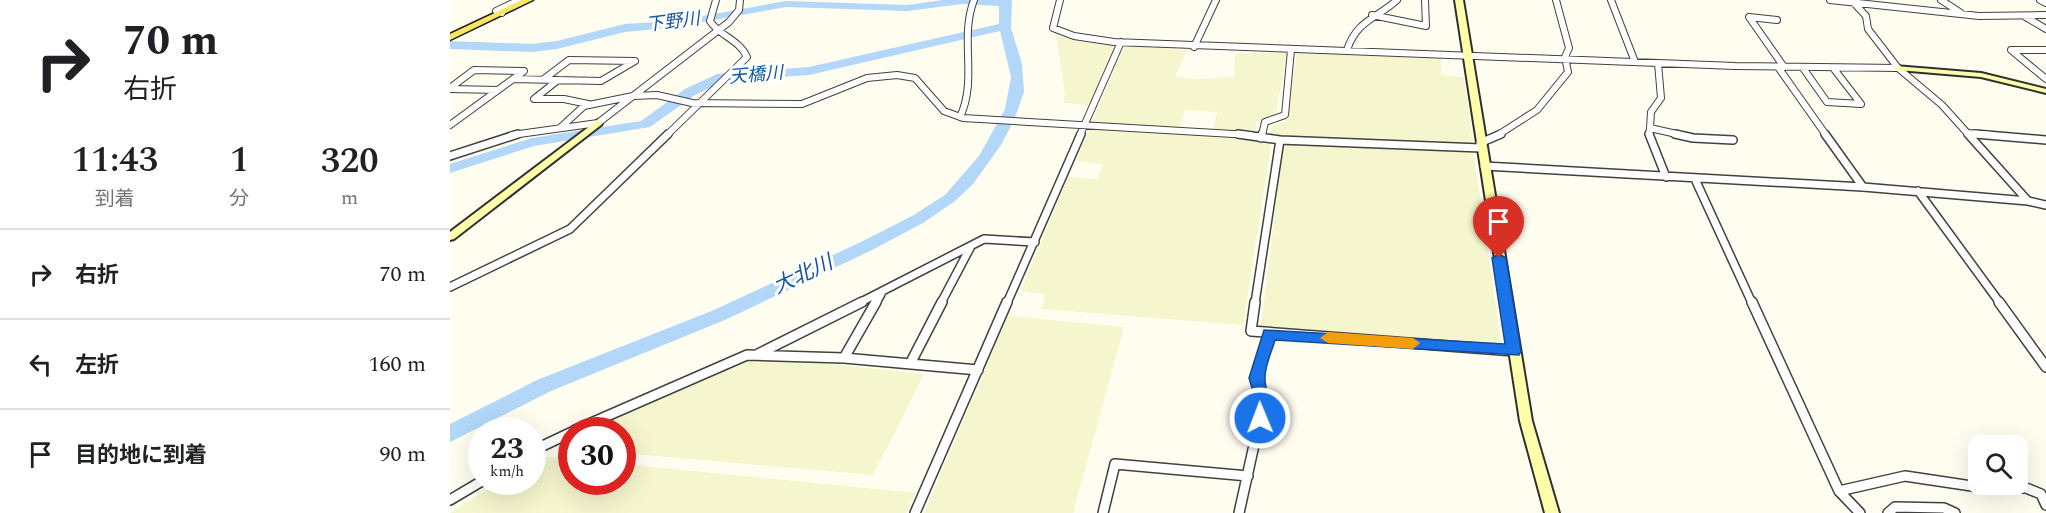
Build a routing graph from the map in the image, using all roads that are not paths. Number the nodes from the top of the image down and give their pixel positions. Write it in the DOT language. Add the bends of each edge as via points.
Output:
graph roads {
  1 [pos="519,0"];
  2 [pos="529,0"];
  3 [pos="716,0"];
  4 [pos="741,0"];
  5 [pos="1060,0"];
  6 [pos="1216,0"];
  7 [pos="1397,0"];
  8 [pos="1425,0"];
  9 [pos="1459,0"];
  10 [pos="1556,0"];
  11 [pos="1611,0"];
  12 [pos="1830,0"];
  13 [pos="1941,0"];
  14 [pos="2040,0"];
  15 [pos="973,1"];
  16 [pos="1854,3"];
  17 [pos="2046,3"];
  18 [pos="502,13"];
  19 [pos="1962,14"];
  20 [pos="1372,15"];
  21 [pos="2046,15"];
  22 [pos="2024,16"];
  23 [pos="1777,20"];
  24 [pos="2046,29"];
  25 [pos="716,31"];
  26 [pos="450,37"];
  27 [pos="1121,42"];
  28 [pos="1194,47"];
  29 [pos="1291,50"];
  30 [pos="1347,50"];
  31 [pos="2046,50"];
  32 [pos="1467,54"];
  33 [pos="1565,58"];
  34 [pos="1635,62"];
  35 [pos="1658,63"];
  36 [pos="1781,67"];
  37 [pos="1803,68"];
  38 [pos="1898,68"];
  39 [pos="1834,69"];
  40 [pos="513,79"];
  41 [pos="544,79"];
  42 [pos="2046,79"];
  43 [pos="558,80"];
  44 [pos="450,89"];
  45 [pos="498,90"];
  46 [pos="2046,91"];
  47 [pos="633,96"];
  48 [pos="700,103"];
  49 [pos="590,104"];
  50 [pos="961,118"];
  51 [pos="598,123"];
  52 [pos="1083,125"];
  53 [pos="450,126"];
  54 [pos="560,128"];
  55 [pos="1650,128"];
  56 [pos="1967,133"];
  57 [pos="1261,138"];
  58 [pos="1280,140"];
  59 [pos="1733,140"];
  60 [pos="2046,140"];
  61 [pos="1481,146"];
  62 [pos="450,156"];
  63 [pos="1484,166"];
  64 [pos="1666,177"];
  65 [pos="1695,179"];
  66 [pos="1863,187"];
  67 [pos="1918,191"];
  68 [pos="2028,201"];
  69 [pos="2046,205"];
  70 [pos="450,237"];
  71 [pos="1035,242"];
  72 [pos="970,248"];
  73 [pos="450,286"];
  74 [pos="882,292"];
  75 [pos="1269,334"];
  76 [pos="1514,351"];
  77 [pos="757,354"];
  78 [pos="843,358"];
  79 [pos="910,364"];
  80 [pos="2046,367"];
  81 [pos="978,370"];
  82 [pos="605,417"];
  83 [pos="1248,476"];
  84 [pos="468,489"];
  85 [pos="1839,491"];
  86 [pos="450,500"];
  87 [pos="2046,505"];
  88 [pos="915,513"];
  89 [pos="1103,513"];
  90 [pos="1239,513"];
  91 [pos="1552,513"];
  92 [pos="1860,513"];
  93 [pos="1888,513"];
  94 [pos="1955,513"];
  1 -- 18 [label="street" via="496,11"];
  2 -- 18 [label="main road"];
  3 -- 25 [label="street" via="711,18"];
  4 -- 25 [label="street" via="738,12"];
  5 -- 27 [label="street" via="1053,28"];
  6 -- 28 [label="street"];
  7 -- 20 [label="street"];
  8 -- 20 [label="street" via="1426,26"];
  9 -- 32 [label="street"];
  10 -- 33 [label="street" via="1569,48"];
  11 -- 34 [label="street"];
  12 -- 16 [label="street"];
  13 -- 19 [label="street"];
  14 -- 17 [label="street"];
  15 -- 50 [label="street" via="968,15 971,94"];
  16 -- 19 [label="street"];
  16 -- 38 [label="street"];
  18 -- 26 [label="main road"];
  19 -- 22 [label="street"];
  20 -- 30 [label="street" via="1351,37"];
  21 -- 22 [label="street"];
  22 -- 24 [label="street"];
  23 -- 36 [label="street" via="1749,16"];
  25 -- 47 [label="street"];
  25 -- 48 [label="street" via="723,32 748,54"];
  27 -- 28 [label="street"];
  27 -- 52 [label="street"];
  28 -- 29 [label="street"];
  29 -- 30 [label="street"];
  29 -- 57 [label="street" via="1285,115 1265,122"];
  30 -- 32 [label="street"];
  31 -- 42 [label="street" via="2011,50"];
  32 -- 33 [label="street"];
  32 -- 61 [label="street"];
  33 -- 34 [label="street"];
  33 -- 61 [label="street" via="1568,72 1537,110"];
  34 -- 35 [label="street"];
  35 -- 36 [label="street"];
  35 -- 55 [label="street" via="1661,98 1648,116"];
  36 -- 37 [label="street"];
  36 -- 66 [label="street"];
  37 -- 39 [label="street"];
  37 -- 39 [label="street" via="1827,102 1862,104"];
  38 -- 39 [label="street"];
  38 -- 46 [label="street" via="1981,75"];
  38 -- 56 [label="street" via="1942,105"];
  40 -- 41 [label="street"];
  40 -- 44 [label="street" via="524,71 474,70"];
  40 -- 45 [label="street"];
  41 -- 43 [label="street"];
  41 -- 43 [label="street" via="569,60 634,61 601,81"];
  43 -- 49 [label="street" via="534,99"];
  44 -- 45 [label="street"];
  45 -- 53 [label="street"];
  47 -- 48 [label="street" via="657,95"];
  47 -- 49 [label="street"];
  47 -- 51 [label="street"];
  48 -- 50 [label="street" via="816,103 854,81 911,76 944,111"];
  48 -- 73 [label="street" via="570,229"];
  49 -- 54 [label="street"];
  50 -- 52 [label="street"];
  51 -- 54 [label="street"];
  51 -- 70 [label="street"];
  52 -- 57 [label="street"];
  52 -- 71 [label="street"];
  54 -- 62 [label="street" via="516,134"];
  55 -- 59 [label="street" via="1693,138"];
  55 -- 64 [label="street"];
  56 -- 60 [label="street"];
  56 -- 68 [label="street"];
  57 -- 58 [label="street"];
  58 -- 61 [label="street"];
  58 -- 75 [label="street" via="1251,331"];
  61 -- 63 [label="street"];
  63 -- 64 [label="street"];
  63 -- 76 [label="street"];
  64 -- 65 [label="street"];
  65 -- 66 [label="street"];
  65 -- 85 [label="street"];
  66 -- 67 [label="street"];
  67 -- 68 [label="street"];
  67 -- 80 [label="street"];
  68 -- 69 [label="street"];
  71 -- 72 [label="street" via="984,239"];
  71 -- 81 [label="street"];
  72 -- 74 [label="street"];
  72 -- 79 [label="street"];
  74 -- 77 [label="street"];
  74 -- 78 [label="street"];
  75 -- 76 [label="street"];
  75 -- 83 [label="street" via="1257,378 1263,398"];
  76 -- 91 [label="street" via="1526,421"];
  77 -- 78 [label="street"];
  77 -- 82 [label="street"];
  78 -- 79 [label="street"];
  79 -- 81 [label="street"];
  81 -- 88 [label="street"];
  83 -- 89 [label="street" via="1115,464"];
  83 -- 90 [label="street"];
  84 -- 86 [label="street"];
  85 -- 87 [label="street" via="1905,476 1985,488 2026,488 2041,494"];
  85 -- 92 [label="street"];
  93 -- 94 [label="street" via="1895,507 1944,508"];
}
